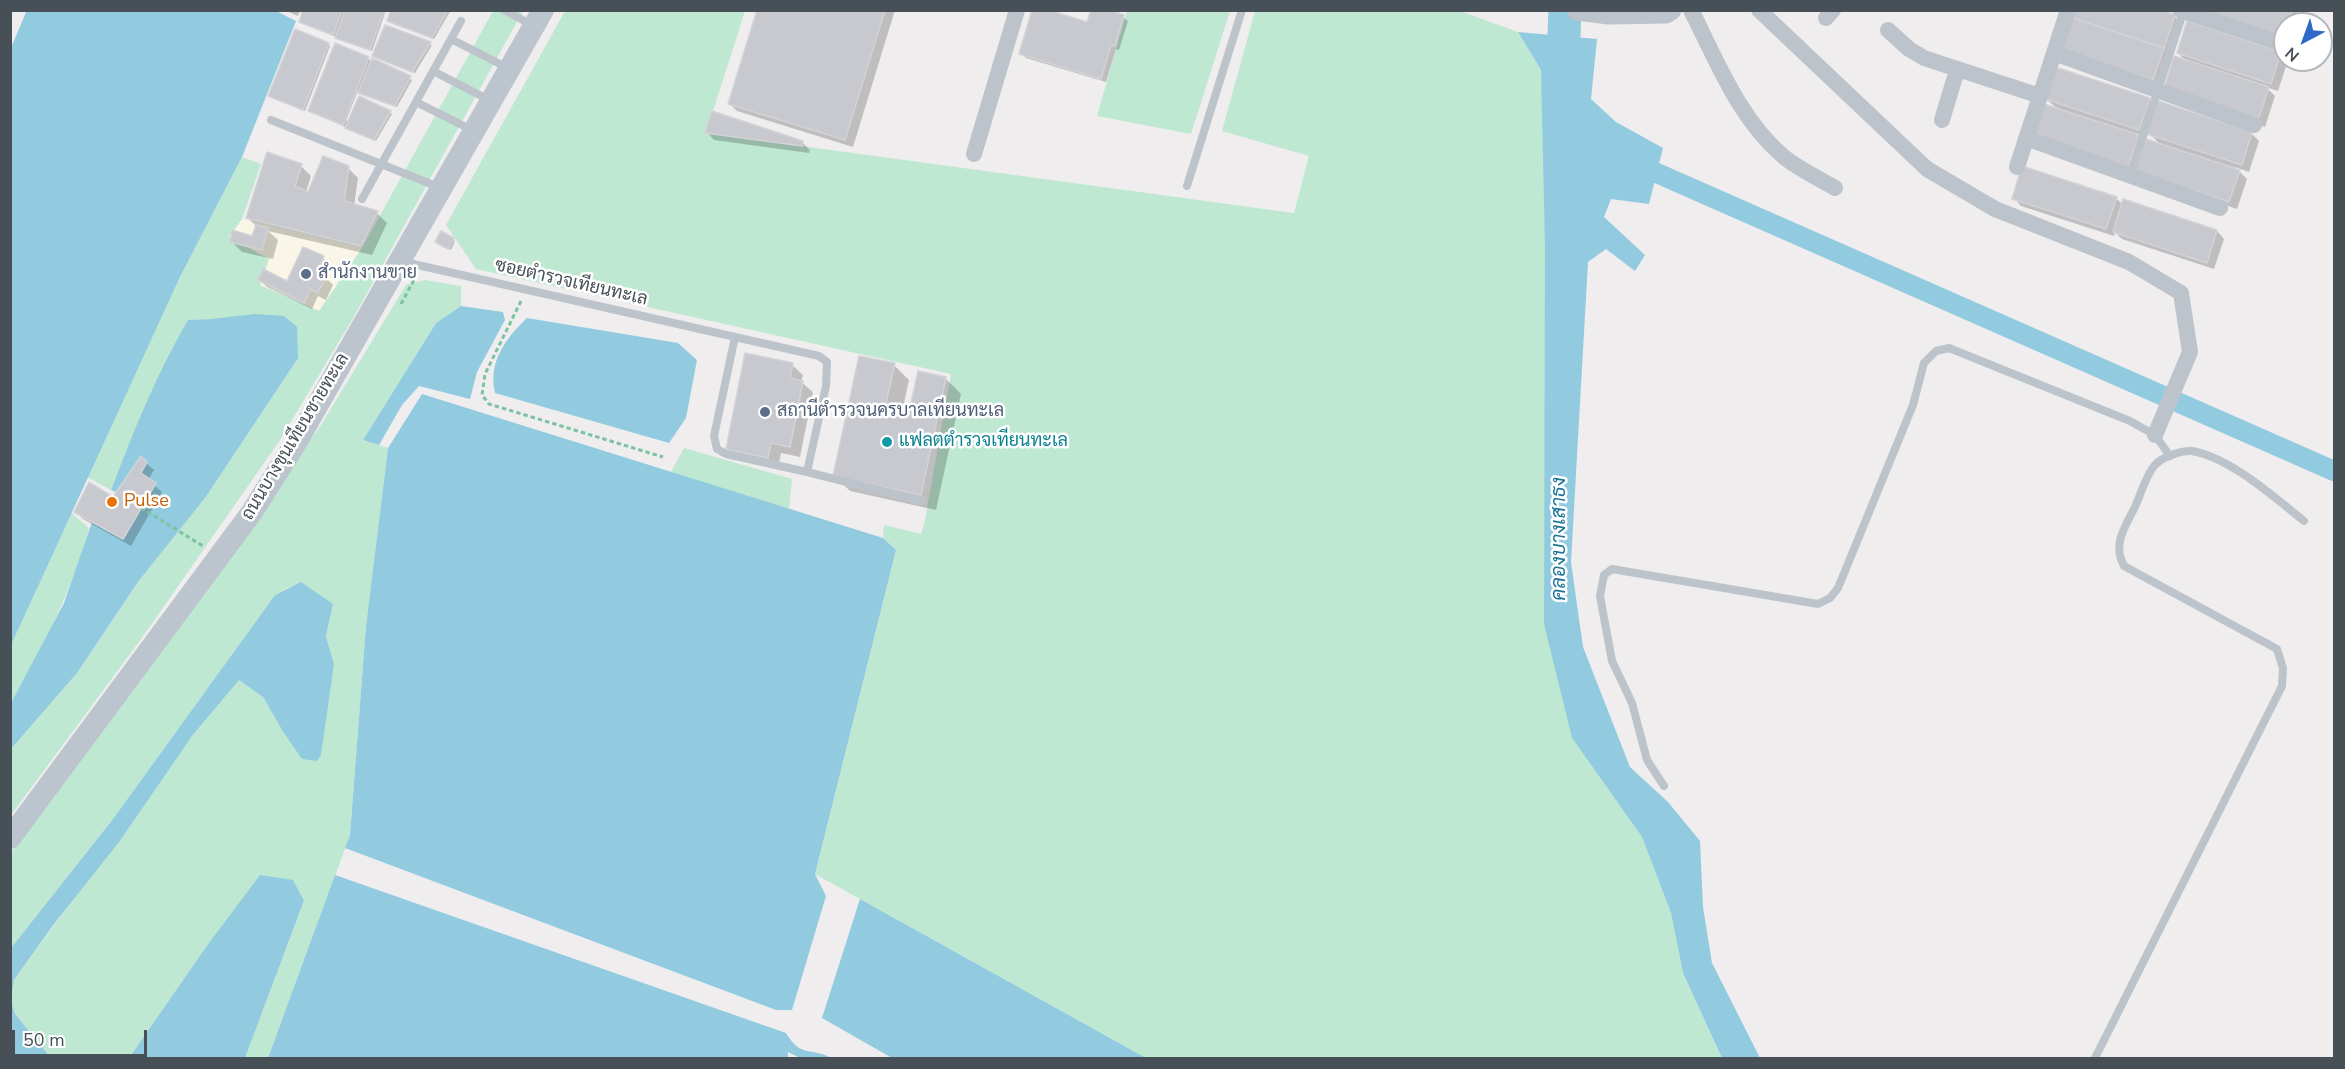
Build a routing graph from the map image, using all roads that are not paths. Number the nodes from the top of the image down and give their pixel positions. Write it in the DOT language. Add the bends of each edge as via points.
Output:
graph roads {
  1 [pos="504,10"];
  2 [pos="1017,10"];
  3 [pos="1242,10"];
  4 [pos="1577,10"];
  5 [pos="1671,10"];
  6 [pos="1691,10"];
  7 [pos="1760,10"];
  8 [pos="2068,10"];
  9 [pos="2183,11"];
  10 [pos="539,18"];
  11 [pos="461,21"];
  12 [pos="1888,30"];
  13 [pos="451,39"];
  14 [pos="2273,41"];
  15 [pos="2054,53"];
  16 [pos="510,69"];
  17 [pos="1957,70"];
  18 [pos="433,71"];
  19 [pos="2158,90"];
  20 [pos="2040,96"];
  21 [pos="492,101"];
  22 [pos="416,102"];
  23 [pos="271,120"];
  24 [pos="1942,120"];
  25 [pos="2254,125"];
  26 [pos="474,131"];
  27 [pos="2026,138"];
  28 [pos="974,154"];
  29 [pos="381,164"];
  30 [pos="2017,167"];
  31 [pos="2130,176"];
  32 [pos="1187,186"];
  33 [pos="441,188"];
  34 [pos="1835,188"];
  35 [pos="362,199"];
  36 [pos="2220,208"];
  37 [pos="400,261"];
  38 [pos="735,337"];
  39 [pos="2155,435"];
  40 [pos="2170,456"];
  41 [pos="807,472"];
  42 [pos="922,501"];
  43 [pos="2304,521"];
  44 [pos="1664,786"];
  45 [pos="10,838"];
  46 [pos="2095,1059"];
  1 -- 10 [label="lane"];
  2 -- 28 [label="street"];
  3 -- 32 [label="lane"];
  4 -- 5 [label="street" via="1609,14"];
  6 -- 34 [label="street" via="1733,94 1762,135 1785,158"];
  7 -- 39 [label="street" via="1927,169 1995,209 2129,262 2181,293 2190,352"];
  8 -- 15 [label="street"];
  9 -- 14 [label="street"];
  9 -- 19 [label="lane"];
  10 -- 16 [label="main road, ถนนบางขุนเทียนชายทะเล"];
  11 -- 13 [label="lane"];
  12 -- 17 [label="street" via="1924,58"];
  13 -- 16 [label="lane"];
  13 -- 18 [label="lane"];
  15 -- 19 [label="street"];
  15 -- 20 [label="street"];
  16 -- 21 [label="main road, ถนนบางขุนเทียนชายทะเล"];
  17 -- 20 [label="street"];
  17 -- 24 [label="street"];
  18 -- 21 [label="lane"];
  18 -- 22 [label="lane"];
  19 -- 25 [label="street"];
  19 -- 31 [label="lane"];
  20 -- 27 [label="street"];
  21 -- 26 [label="main road, ถนนบางขุนเทียนชายทะเล"];
  22 -- 26 [label="lane"];
  22 -- 29 [label="lane"];
  23 -- 29 [label="lane"];
  26 -- 33 [label="main road, ถนนบางขุนเทียนชายทะเล"];
  27 -- 30 [label="street"];
  27 -- 31 [label="street"];
  29 -- 33 [label="lane"];
  29 -- 35 [label="lane"];
  31 -- 36 [label="street"];
  33 -- 37 [label="main road, ถนนบางขุนเทียนชายทะเล"];
  37 -- 38 [label="lane, ซอยตำรวจเทียนทะเล"];
  37 -- 45 [label="main road, ถนนบางขุนเทียนชายทะเล" via="252,512"];
  38 -- 41 [label="lane" via="714,436 717,449"];
  38 -- 41 [label="lane, ซอยตำรวจเทียนทะเล" via="819,356 827,362 826,386"];
  39 -- 40 [label="lane"];
  39 -- 44 [label="lane" via="2130,421 1949,348 1936,351 1924,363 1913,405 1838,588 1830,597 1818,603 1612,569 1604,575 1600,596 1611,661 1632,703 1647,760"];
  40 -- 43 [label="lane" via="2191,451 2222,462"];
  40 -- 46 [label="lane" via="2154,465 2121,537 2118,555 2124,566 2277,649 2283,668 2282,686"];
  41 -- 42 [label="lane"];
}
